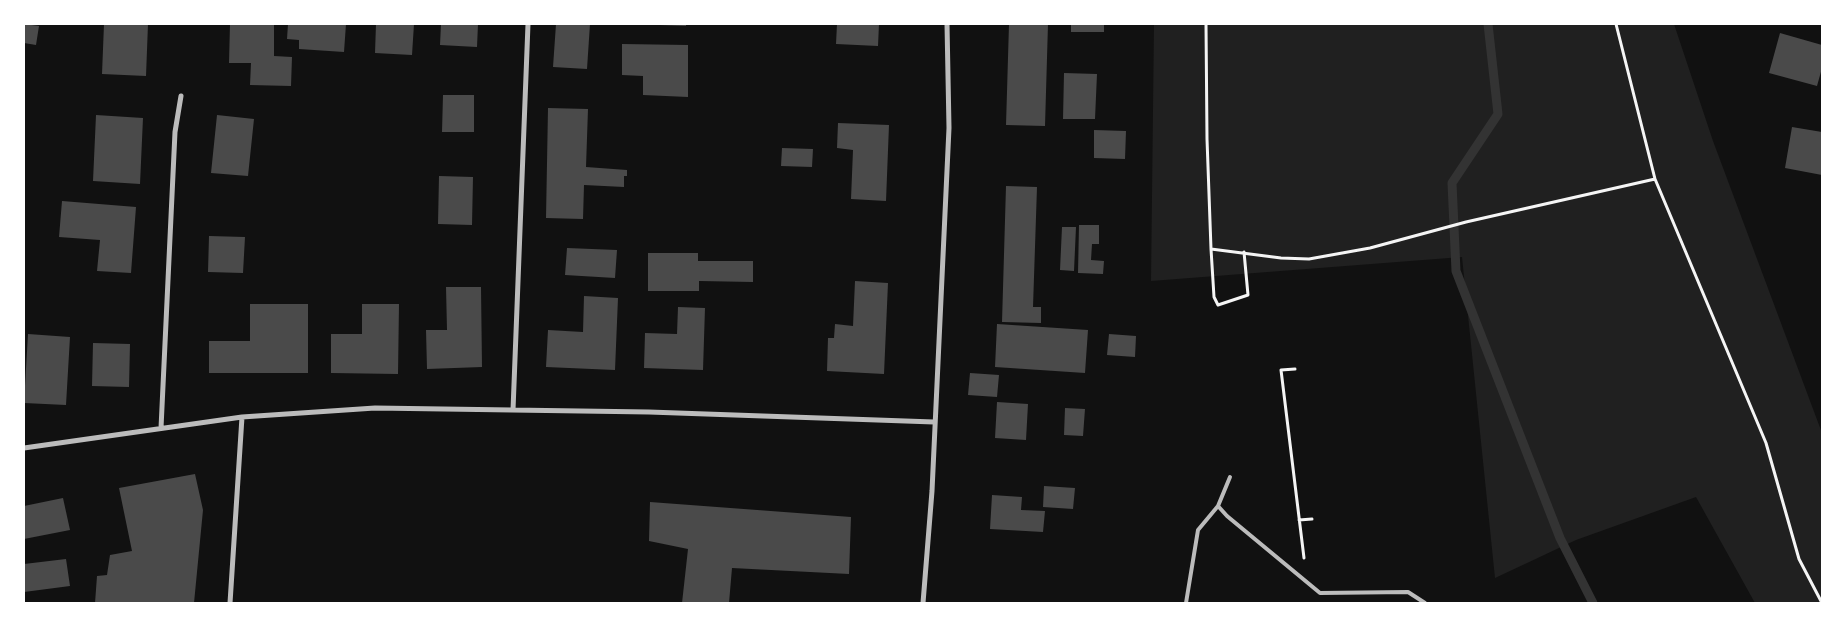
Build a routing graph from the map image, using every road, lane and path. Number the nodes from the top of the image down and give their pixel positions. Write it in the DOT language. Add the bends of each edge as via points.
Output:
graph roads {
  1 [pos="528,24"];
  2 [pos="947,24"];
  3 [pos="1206,24"];
  4 [pos="1616,24"];
  5 [pos="181,96"];
  6 [pos="1654,179"];
  7 [pos="1211,249"];
  8 [pos="1244,252"];
  9 [pos="1295,369"];
  10 [pos="514,410"];
  11 [pos="242,417"];
  12 [pos="934,422"];
  13 [pos="161,428"];
  14 [pos="24,448"];
  15 [pos="1230,477"];
  16 [pos="1218,506"];
  17 [pos="1312,519"];
  18 [pos="1299,520"];
  19 [pos="1307,584"];
  20 [pos="230,603"];
  21 [pos="923,603"];
  22 [pos="1186,603"];
  23 [pos="1425,603"];
  24 [pos="1822,603"];
  1 -- 10 [label="street"];
  2 -- 12 [label="street" via="949,128"];
  3 -- 7 [label="path"];
  4 -- 6 [label="path"];
  5 -- 13 [label="street" via="176,132"];
  6 -- 8 [label="path" via="1466,222 1370,248 1309,259"];
  6 -- 24 [label="path" via="1766,443 1799,559"];
  7 -- 8 [label="path"];
  7 -- 8 [label="path" via="1214,298 1218,305 1248,295"];
  9 -- 18 [label="path" via="1281,370"];
  10 -- 11 [label="street" via="375,408"];
  10 -- 12 [label="street"];
  11 -- 13 [label="street"];
  11 -- 20 [label="street"];
  12 -- 21 [label="street"];
  13 -- 14 [label="street"];
  15 -- 16 [label="lane"];
  16 -- 19 [label="lane"];
  16 -- 22 [label="lane" via="1198,530"];
  17 -- 18 [label="path"];
  18 -- 19 [label="path"];
  19 -- 23 [label="lane" via="1320,593 1408,592"];
}
